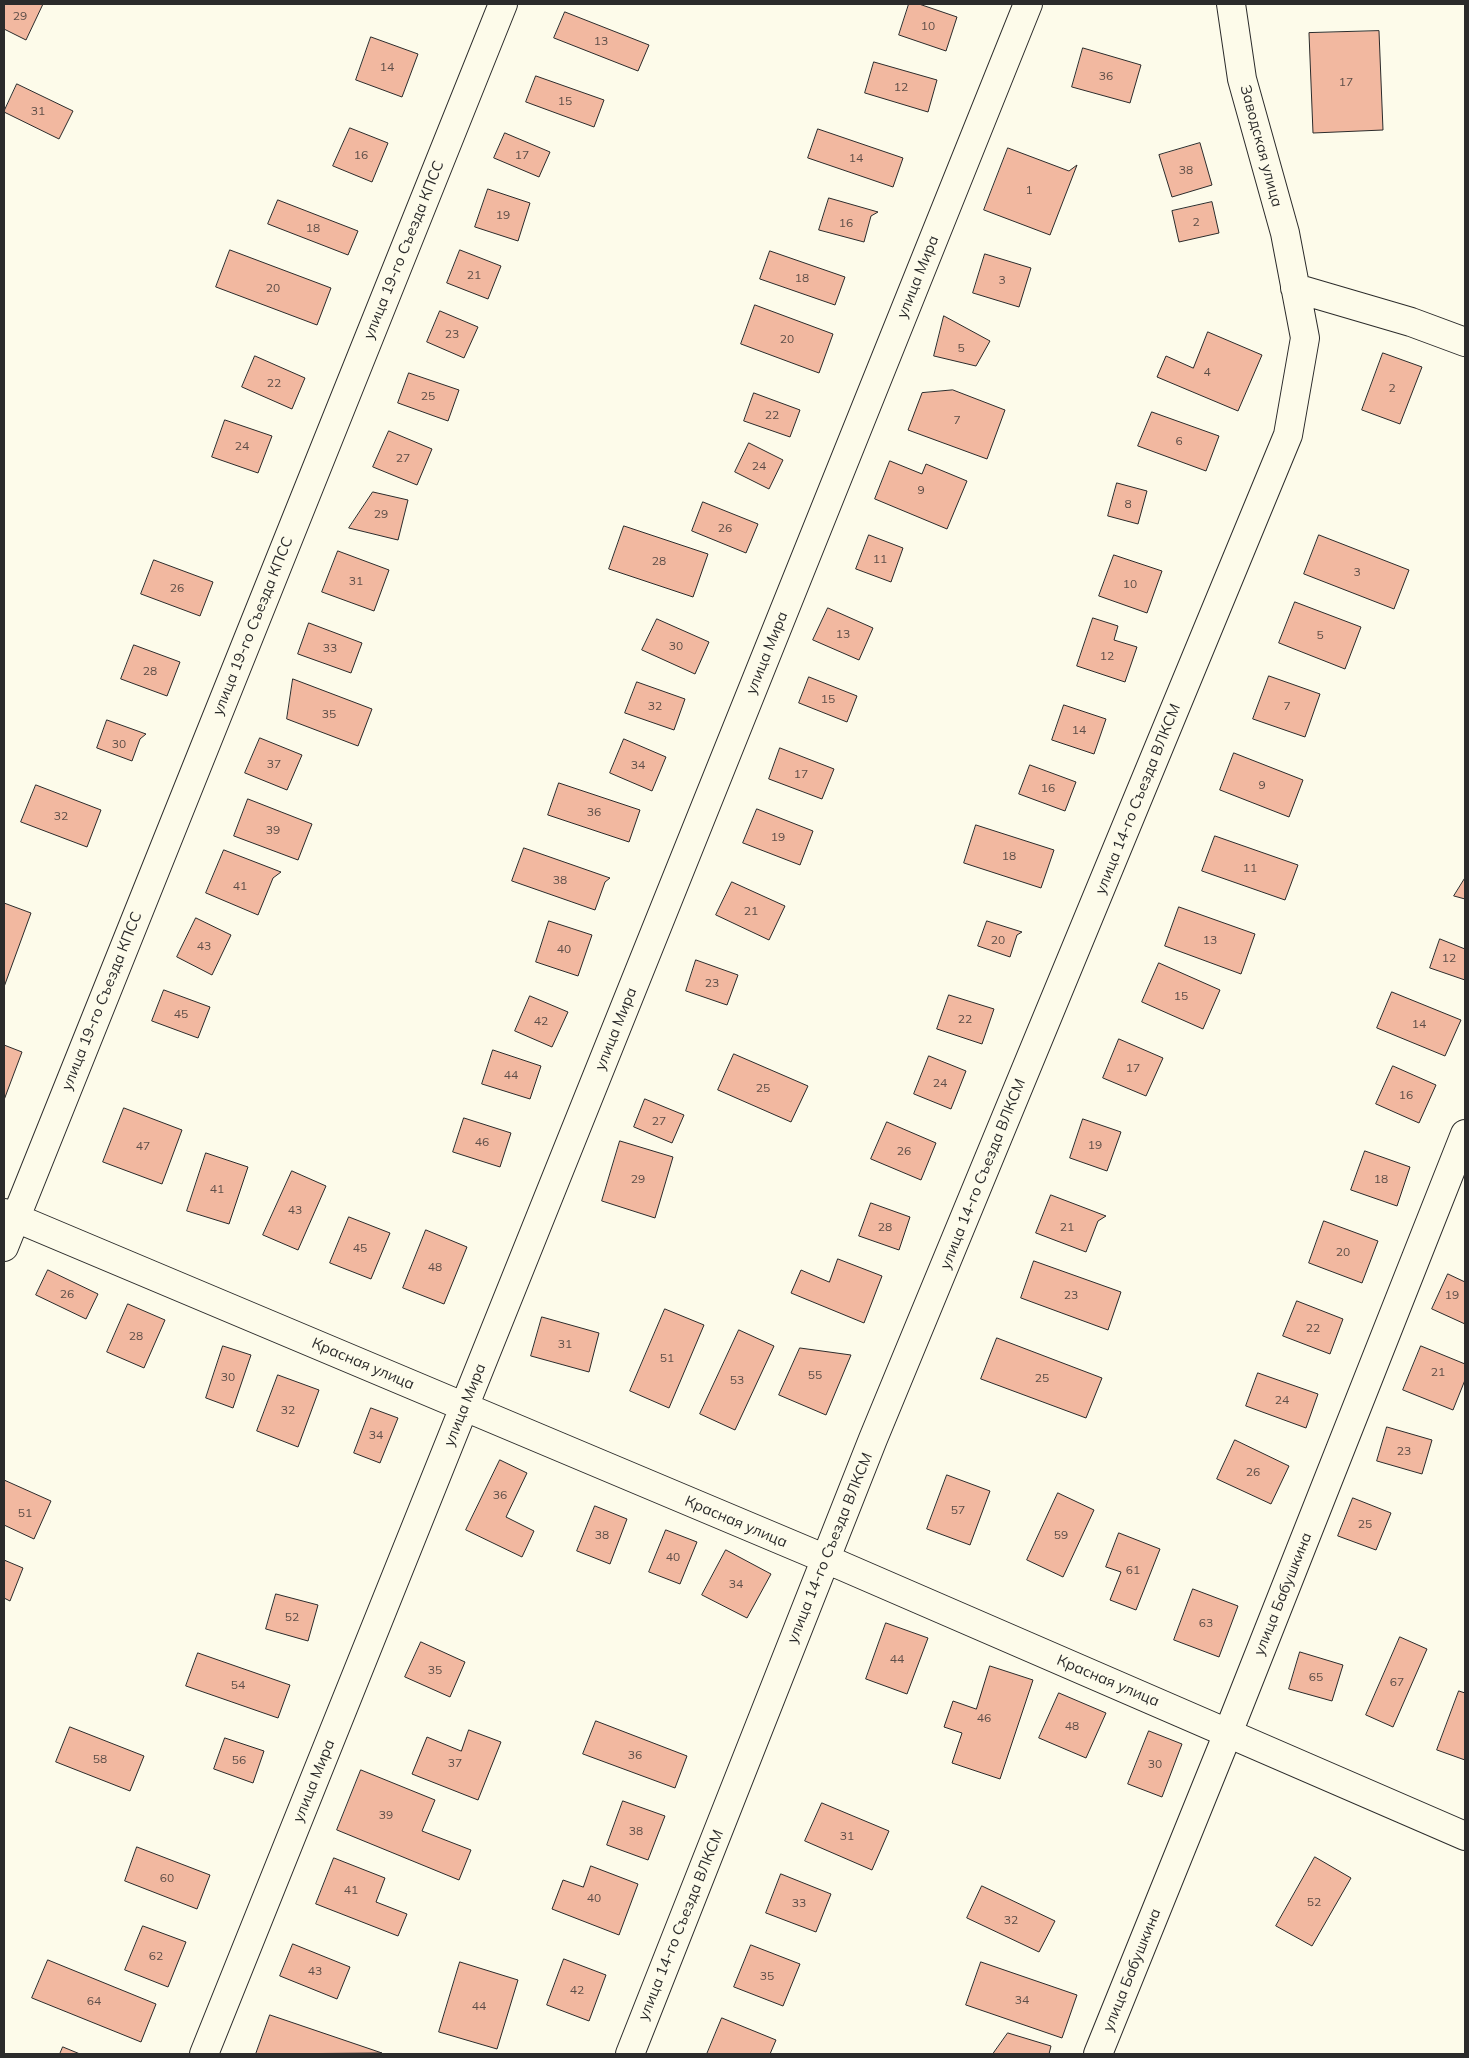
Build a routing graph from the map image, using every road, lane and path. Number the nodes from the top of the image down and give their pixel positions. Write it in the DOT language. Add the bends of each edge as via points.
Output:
graph roads {
  1 [pos="503,4"];
  2 [pos="1028,4"];
  3 [pos="1231,4"];
  4 [pos="1295,288"];
  5 [pos="1465,342"];
  6 [pos="1465,1134"];
  7 [pos="10,1216"];
  8 [pos="4,1247"];
  9 [pos="464,1407"];
  10 [pos="826,1560"];
  11 [pos="1228,1733"];
  12 [pos="1465,1836"];
  13 [pos="204,2054"];
  14 [pos="630,2054"];
  15 [pos="1098,2054"];
  1 -- 7 [label="street, улица 19-го Съезда КПСС"];
  2 -- 9 [label="street, улица Мира"];
  3 -- 4 [label="street, Заводская улица" via="1242,78 1284,233"];
  4 -- 5 [label="street" via="1411,322"];
  4 -- 10 [label="street, улица 14-го Съезда ВЛКСМ" via="1305,338 1288,435"];
  6 -- 11 [label="street, улица Бабушкина"];
  7 -- 8 [label="street, улица 19-го Съезда КПСС"];
  7 -- 9 [label="street, Красная улица"];
  9 -- 10 [label="street, Красная улица"];
  9 -- 13 [label="street, улица Мира"];
  10 -- 11 [label="street, Красная улица"];
  10 -- 14 [label="street, улица 14-го Съезда ВЛКСМ"];
  11 -- 12 [label="street, Красная улица"];
  11 -- 15 [label="street, улица Бабушкина"];
}
